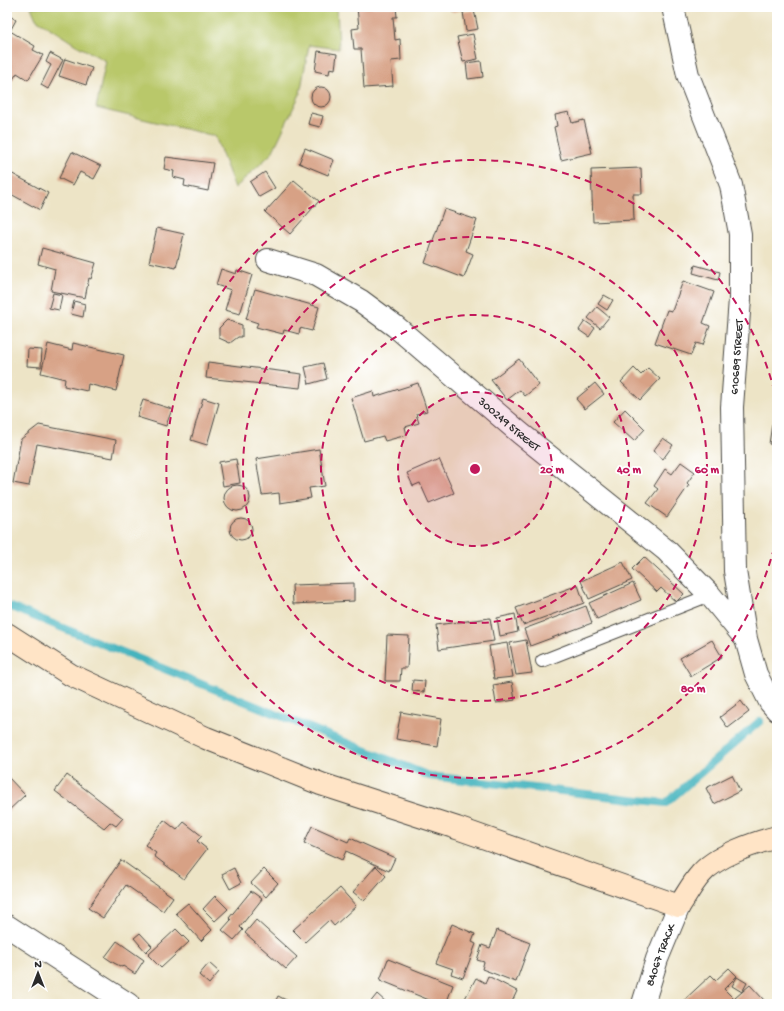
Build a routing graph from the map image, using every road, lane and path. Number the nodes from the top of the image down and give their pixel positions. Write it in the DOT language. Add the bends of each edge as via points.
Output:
graph roads {
  1 [pos="673,7"];
  2 [pos="268,260"];
  3 [pos="710,595"];
  4 [pos="7,634"];
  5 [pos="746,639"];
  6 [pos="542,661"];
  7 [pos="777,710"];
  8 [pos="777,837"];
  9 [pos="679,906"];
  10 [pos="7,926"];
  11 [pos="128,1004"];
  12 [pos="644,1004"];
  1 -- 5 [label="street, 610689 STREET" via="688,75 731,185 740,234 740,299 732,440 735,571"];
  2 -- 3 [label="street, 300249 STREET" via="316,275 361,301 395,326 520,433 667,551"];
  3 -- 5 [label="street, 300249 STREET"];
  3 -- 6 [label="lane"];
  4 -- 9 [label="main road" via="71,675 206,738 321,784 457,828"];
  5 -- 7 [label="street, 610689 STREET" via="756,674 770,702"];
  8 -- 9 [label="main road" via="724,857 701,874"];
  9 -- 12 [label="street, 84067 TRACK" via="657,959"];
  10 -- 11 [label="street"];
}
